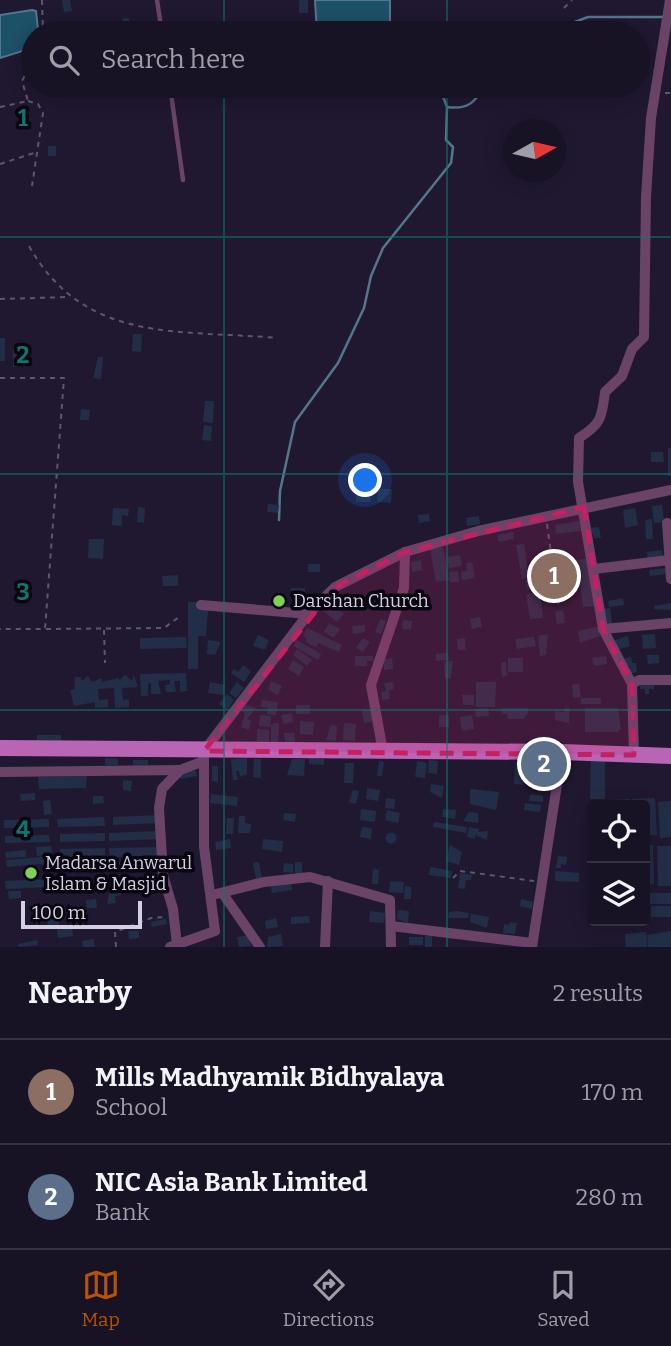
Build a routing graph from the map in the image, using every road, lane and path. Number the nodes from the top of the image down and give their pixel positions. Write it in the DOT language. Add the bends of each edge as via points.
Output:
graph roads {
  1 [pos="42,0"];
  2 [pos="157,0"];
  3 [pos="572,0"];
  4 [pos="670,0"];
  5 [pos="564,8"];
  6 [pos="43,21"];
  7 [pos="160,21"];
  8 [pos="27,98"];
  9 [pos="172,98"];
  10 [pos="28,101"];
  11 [pos="0,107"];
  12 [pos="38,152"];
  13 [pos="0,164"];
  14 [pos="183,180"];
  15 [pos="32,186"];
  16 [pos="29,247"];
  17 [pos="70,296"];
  18 [pos="0,299"];
  19 [pos="277,338"];
  20 [pos="0,378"];
  21 [pos="671,490"];
  22 [pos="584,508"];
  23 [pos="546,516"];
  24 [pos="667,523"];
  25 [pos="405,552"];
  26 [pos="669,560"];
  27 [pos="594,569"];
  28 [pos="671,579"];
  29 [pos="558,604"];
  30 [pos="201,605"];
  31 [pos="309,614"];
  32 [pos="179,617"];
  33 [pos="671,623"];
  34 [pos="0,629"];
  35 [pos="45,629"];
  36 [pos="104,629"];
  37 [pos="603,629"];
  38 [pos="105,663"];
  39 [pos="670,680"];
  40 [pos="632,684"];
  41 [pos="0,748"];
  42 [pos="383,751"];
  43 [pos="562,752"];
  44 [pos="634,755"];
  45 [pos="204,756"];
  46 [pos="671,756"];
  47 [pos="180,770"];
  48 [pos="0,772"];
  49 [pos="453,878"];
  50 [pos="328,881"];
  51 [pos="541,882"];
  52 [pos="217,895"];
  53 [pos="173,916"];
  54 [pos="391,926"];
  55 [pos="532,945"];
  56 [pos="174,946"];
  57 [pos="116,947"];
  58 [pos="260,947"];
  59 [pos="325,947"];
  60 [pos="391,947"];
  1 -- 6 [label="path"];
  2 -- 7 [label="lane"];
  3 -- 5 [label="path"];
  4 -- 22 [label="street" via="651,118 644,337 632,349 622,376 605,392 596,428 579,438 578,482"];
  8 -- 10 [label="path"];
  9 -- 14 [label="lane"];
  10 -- 11 [label="path"];
  10 -- 12 [label="path" via="38,104 43,113"];
  12 -- 13 [label="path"];
  12 -- 15 [label="path"];
  16 -- 17 [label="path"];
  17 -- 18 [label="path"];
  17 -- 19 [label="path" via="124,325"];
  20 -- 35 [label="path" via="64,378"];
  21 -- 22 [label="street"];
  22 -- 23 [label="street"];
  22 -- 27 [label="street"];
  23 -- 25 [label="street"];
  23 -- 29 [label="path"];
  24 -- 26 [label="street"];
  25 -- 31 [label="street" via="335,587"];
  25 -- 42 [label="street" via="404,588 371,685"];
  26 -- 27 [label="street"];
  26 -- 28 [label="street"];
  27 -- 37 [label="street"];
  30 -- 31 [label="street"];
  31 -- 45 [label="street"];
  32 -- 36 [label="path" via="164,628"];
  33 -- 37 [label="street"];
  34 -- 35 [label="path"];
  35 -- 36 [label="path"];
  36 -- 38 [label="path"];
  37 -- 40 [label="street"];
  39 -- 40 [label="street"];
  40 -- 44 [label="street"];
  41 -- 45 [label="main road"];
  42 -- 43 [label="main road"];
  42 -- 45 [label="main road"];
  43 -- 44 [label="main road"];
  43 -- 51 [label="street"];
  44 -- 46 [label="main road"];
  45 -- 47 [label="street"];
  45 -- 52 [label="street" via="204,847"];
  47 -- 48 [label="street"];
  47 -- 53 [label="street" via="162,789 159,808 163,875"];
  49 -- 51 [label="path" via="460,871"];
  50 -- 52 [label="street" via="291,877"];
  50 -- 54 [label="street" via="390,900"];
  50 -- 59 [label="street"];
  51 -- 55 [label="street"];
  52 -- 56 [label="street" via="215,932"];
  52 -- 58 [label="street"];
  53 -- 56 [label="street"];
  53 -- 57 [label="path" via="151,918 115,932"];
  54 -- 55 [label="street"];
  54 -- 60 [label="street"];
}
